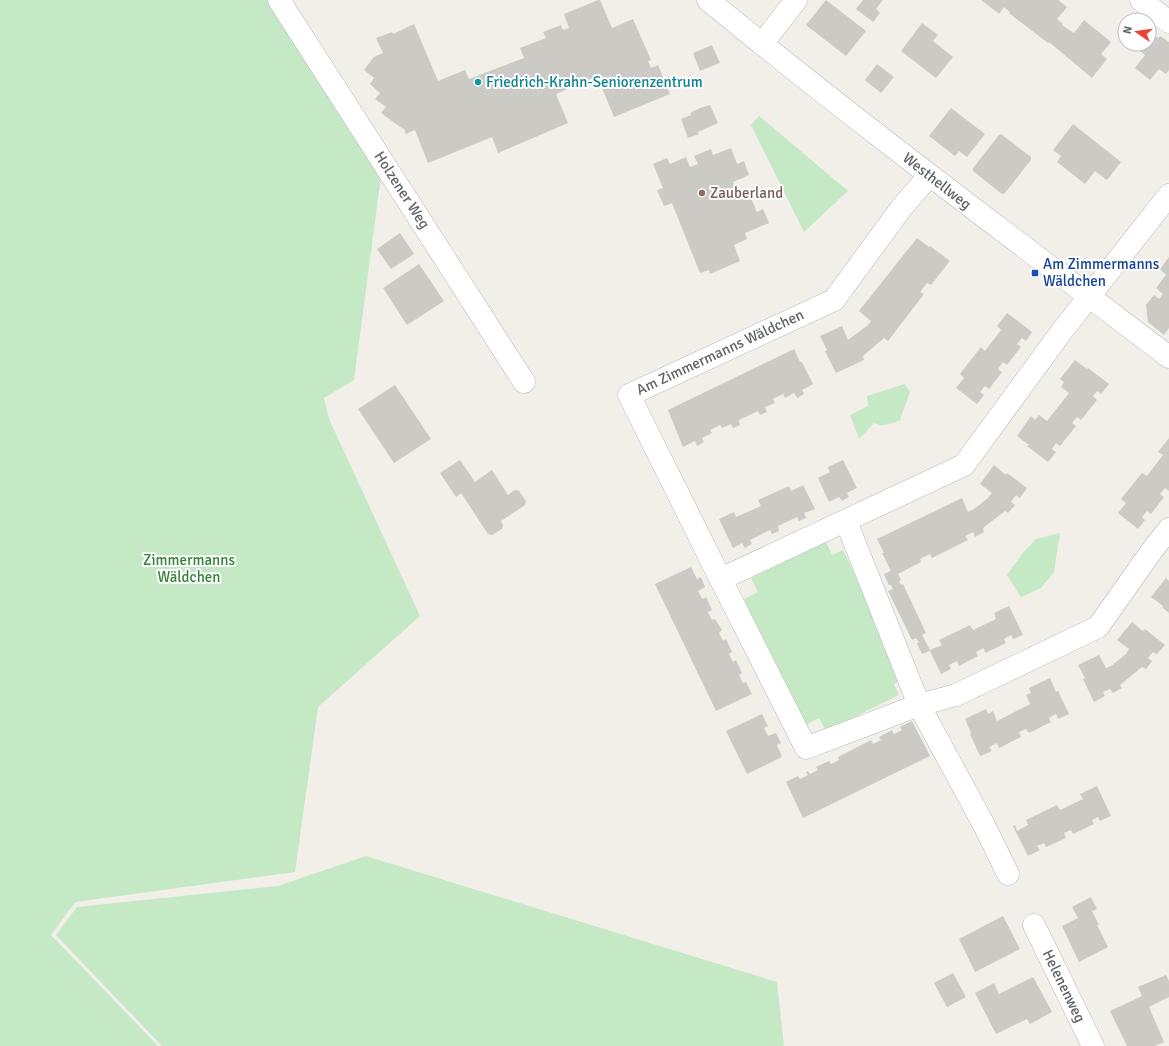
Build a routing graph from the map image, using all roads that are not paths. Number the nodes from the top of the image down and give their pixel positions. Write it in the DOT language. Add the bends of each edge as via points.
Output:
graph roads {
  1 [pos="279,0"];
  2 [pos="708,0"];
  3 [pos="796,0"];
  4 [pos="1141,0"];
  5 [pos="1169,22"];
  6 [pos="762,44"];
  7 [pos="929,176"];
  8 [pos="1169,195"];
  9 [pos="1090,297"];
  10 [pos="1169,357"];
  11 [pos="524,382"];
  12 [pos="846,521"];
  13 [pos="1169,529"];
  14 [pos="720,579"];
  15 [pos="919,705"];
  16 [pos="1008,874"];
  17 [pos="1034,925"];
  18 [pos="1093,1046"];
  1 -- 11 [label="street, Holzener Weg"];
  2 -- 6 [label="street, Westhellweg"];
  3 -- 6 [label="street"];
  4 -- 5 [label="street"];
  6 -- 7 [label="street, Westhellweg"];
  7 -- 9 [label="street, Westhellweg"];
  7 -- 14 [label="street, Am Zimmermanns Wäldchen" via="902,207 834,300 630,395"];
  8 -- 9 [label="street"];
  9 -- 10 [label="street, Westhellweg"];
  9 -- 12 [label="street" via="964,465"];
  12 -- 14 [label="street"];
  12 -- 15 [label="street"];
  13 -- 15 [label="street, Am Zimmermanns Wäldchen" via="1098,627 956,695"];
  14 -- 15 [label="street, Am Zimmermanns Wäldchen" via="806,748"];
  15 -- 16 [label="street"];
  17 -- 18 [label="street, Helenenweg"];
}
